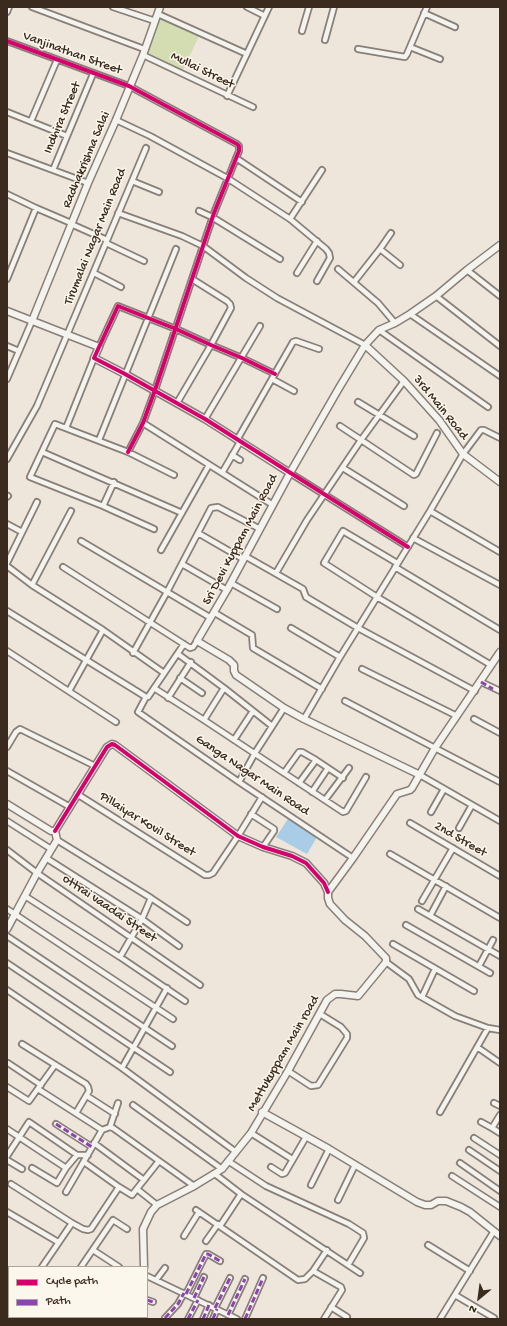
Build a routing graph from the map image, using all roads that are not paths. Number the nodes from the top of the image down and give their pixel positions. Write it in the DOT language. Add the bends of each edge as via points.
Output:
graph roads {
  1 [pos="9,7"];
  2 [pos="32,7"];
  3 [pos="113,7"];
  4 [pos="160,7"];
  5 [pos="247,7"];
  6 [pos="269,7"];
  7 [pos="309,7"];
  8 [pos="334,7"];
  9 [pos="425,9"];
  10 [pos="7,12"];
  11 [pos="158,14"];
  12 [pos="265,16"];
  13 [pos="155,21"];
  14 [pos="455,27"];
  15 [pos="302,31"];
  16 [pos="325,40"];
  17 [pos="7,41"];
  18 [pos="410,48"];
  19 [pos="358,49"];
  20 [pos="143,52"];
  21 [pos="247,54"];
  22 [pos="440,59"];
  23 [pos="57,60"];
  24 [pos="93,74"];
  25 [pos="130,86"];
  26 [pos="227,96"];
  27 [pos="252,107"];
  28 [pos="7,112"];
  29 [pos="116,120"];
  30 [pos="31,121"];
  31 [pos="67,136"];
  32 [pos="146,148"];
  33 [pos="7,153"];
  34 [pos="236,158"];
  35 [pos="53,170"];
  36 [pos="322,170"];
  37 [pos="227,178"];
  38 [pos="132,181"];
  39 [pos="88,184"];
  40 [pos="159,192"];
  41 [pos="7,194"];
  42 [pos="302,202"];
  43 [pos="36,208"];
  44 [pos="199,211"];
  45 [pos="118,213"];
  46 [pos="212,217"];
  47 [pos="290,219"];
  48 [pos="71,223"];
  49 [pos="391,232"];
  50 [pos="106,241"];
  51 [pos="317,241"];
  52 [pos="500,245"];
  53 [pos="203,246"];
  54 [pos="176,249"];
  55 [pos="380,249"];
  56 [pos="280,259"];
  57 [pos="144,262"];
  58 [pos="400,265"];
  59 [pos="9,268"];
  60 [pos="338,269"];
  61 [pos="467,270"];
  62 [pos="94,273"];
  63 [pos="297,273"];
  64 [pos="7,279"];
  65 [pos="192,279"];
  66 [pos="317,281"];
  67 [pos="354,282"];
  68 [pos="122,287"];
  69 [pos="436,296"];
  70 [pos="500,296"];
  71 [pos="7,311"];
  72 [pos="410,314"];
  73 [pos="148,318"];
  74 [pos="32,321"];
  75 [pos="396,323"];
  76 [pos="260,326"];
  77 [pos="176,329"];
  78 [pos="379,330"];
  79 [pos="68,335"];
  80 [pos="365,345"];
  81 [pos="7,346"];
  82 [pos="211,346"];
  83 [pos="500,346"];
  84 [pos="99,347"];
  85 [pos="319,349"];
  86 [pos="19,351"];
  87 [pos="94,358"];
  88 [pos="242,358"];
  89 [pos="126,374"];
  90 [pos="275,374"];
  91 [pos="500,376"];
  92 [pos="7,379"];
  93 [pos="272,379"];
  94 [pos="404,381"];
  95 [pos="155,390"];
  96 [pos="294,391"];
  97 [pos="358,402"];
  98 [pos="177,403"];
  99 [pos="488,407"];
  100 [pos="379,415"];
  101 [pos="205,419"];
  102 [pos="143,423"];
  103 [pos="340,426"];
  104 [pos="66,428"];
  105 [pos="437,433"];
  106 [pos="414,436"];
  107 [pos="500,438"];
  108 [pos="99,440"];
  109 [pos="361,440"];
  110 [pos="239,441"];
  111 [pos="42,452"];
  112 [pos="128,452"];
  113 [pos="463,454"];
  114 [pos="232,455"];
  115 [pos="7,459"];
  116 [pos="240,460"];
  117 [pos="210,465"];
  118 [pos="343,468"];
  119 [pos="222,473"];
  120 [pos="290,473"];
  121 [pos="174,475"];
  122 [pos="114,482"];
  123 [pos="500,482"];
  124 [pos="325,495"];
  125 [pos="37,502"];
  126 [pos="273,505"];
  127 [pos="103,506"];
  128 [pos="404,506"];
  129 [pos="71,511"];
  130 [pos="430,511"];
  131 [pos="182,513"];
  132 [pos="7,524"];
  133 [pos="154,529"];
  134 [pos="260,529"];
  135 [pos="22,532"];
  136 [pos="198,533"];
  137 [pos="413,538"];
  138 [pos="81,541"];
  139 [pos="408,547"];
  140 [pos="161,550"];
  141 [pos="500,552"];
  142 [pos="244,557"];
  143 [pos="7,563"];
  144 [pos="182,564"];
  145 [pos="396,565"];
  146 [pos="63,567"];
  147 [pos="8,569"];
  148 [pos="276,573"];
  149 [pos="231,583"];
  150 [pos="32,585"];
  151 [pos="500,585"];
  152 [pos="228,590"];
  153 [pos="167,592"];
  154 [pos="377,597"];
  155 [pos="277,609"];
  156 [pos="7,611"];
  157 [pos="213,616"];
  158 [pos="150,623"];
  159 [pos="291,628"];
  160 [pos="358,628"];
  161 [pos="103,630"];
  162 [pos="500,630"];
  163 [pos="197,641"];
  164 [pos="184,644"];
  165 [pos="7,651"];
  166 [pos="133,652"];
  167 [pos="500,652"];
  168 [pos="178,654"];
  169 [pos="340,657"];
  170 [pos="85,661"];
  171 [pos="191,662"];
  172 [pos="491,666"];
  173 [pos="362,669"];
  174 [pos="164,673"];
  175 [pos="180,678"];
  176 [pos="480,682"];
  177 [pos="154,688"];
  178 [pos="224,688"];
  179 [pos="322,689"];
  180 [pos="475,690"];
  181 [pos="69,691"];
  182 [pos="500,691"];
  183 [pos="202,693"];
  184 [pos="146,698"];
  185 [pos="168,698"];
  186 [pos="345,701"];
  187 [pos="284,708"];
  188 [pos="253,711"];
  189 [pos="458,716"];
  190 [pos="304,719"];
  191 [pos="474,719"];
  192 [pos="204,720"];
  193 [pos="116,722"];
  194 [pos="272,726"];
  195 [pos="500,733"];
  196 [pos="9,737"];
  197 [pos="234,740"];
  198 [pos="7,747"];
  199 [pos="435,748"];
  200 [pos="255,753"];
  201 [pos="316,760"];
  202 [pos="95,766"];
  203 [pos="328,768"];
  204 [pos="349,768"];
  205 [pos="7,770"];
  206 [pos="284,773"];
  207 [pos="420,775"];
  208 [pos="366,777"];
  209 [pos="343,778"];
  210 [pos="239,782"];
  211 [pos="500,782"];
  212 [pos="299,783"];
  213 [pos="444,789"];
  214 [pos="312,792"];
  215 [pos="77,794"];
  216 [pos="262,797"];
  217 [pos="325,800"];
  218 [pos="7,804"];
  219 [pos="472,805"];
  220 [pos="70,807"];
  221 [pos="431,812"];
  222 [pos="251,814"];
  223 [pos="7,821"];
  224 [pos="500,821"];
  225 [pos="410,823"];
  226 [pos="459,828"];
  227 [pos="55,831"];
  228 [pos="238,836"];
  229 [pos="57,840"];
  230 [pos="263,848"];
  231 [pos="453,848"];
  232 [pos="51,849"];
  233 [pos="7,850"];
  234 [pos="390,854"];
  235 [pos="46,858"];
  236 [pos="353,858"];
  237 [pos="37,873"];
  238 [pos="500,875"];
  239 [pos="435,880"];
  240 [pos="446,886"];
  241 [pos="328,892"];
  242 [pos="24,896"];
  243 [pos="151,898"];
  244 [pos="422,901"];
  245 [pos="7,909"];
  246 [pos="418,909"];
  247 [pos="15,914"];
  248 [pos="430,916"];
  249 [pos="500,918"];
  250 [pos="142,919"];
  251 [pos="187,922"];
  252 [pos="406,925"];
  253 [pos="7,929"];
  254 [pos="7,936"];
  255 [pos="131,938"];
  256 [pos="493,940"];
  257 [pos="393,944"];
  258 [pos="179,946"];
  259 [pos="488,949"];
  260 [pos="500,956"];
  261 [pos="120,957"];
  262 [pos="386,962"];
  263 [pos="7,963"];
  264 [pos="479,966"];
  265 [pos="436,969"];
  266 [pos="490,973"];
  267 [pos="200,985"];
  268 [pos="167,988"];
  269 [pos="7,990"];
  270 [pos="474,991"];
  271 [pos="422,997"];
  272 [pos="185,1001"];
  273 [pos="156,1008"];
  274 [pos="320,1014"];
  275 [pos="173,1019"];
  276 [pos="144,1028"];
  277 [pos="488,1028"];
  278 [pos="500,1030"];
  279 [pos="22,1044"];
  280 [pos="172,1046"];
  281 [pos="477,1047"];
  282 [pos="134,1048"];
  283 [pos="8,1063"];
  284 [pos="500,1063"];
  285 [pos="55,1065"];
  286 [pos="122,1068"];
  287 [pos="288,1071"];
  288 [pos="170,1072"];
  289 [pos="7,1087"];
  290 [pos="39,1087"];
  291 [pos="86,1096"];
  292 [pos="118,1103"];
  293 [pos="494,1103"];
  294 [pos="132,1105"];
  295 [pos="500,1106"];
  296 [pos="262,1112"];
  297 [pos="440,1112"];
  298 [pos="76,1113"];
  299 [pos="115,1114"];
  300 [pos="500,1115"];
  301 [pos="481,1122"];
  302 [pos="56,1124"];
  303 [pos="110,1127"];
  304 [pos="7,1128"];
  305 [pos="492,1128"];
  306 [pos="102,1130"];
  307 [pos="251,1133"];
  308 [pos="500,1133"];
  309 [pos="306,1137"];
  310 [pos="19,1138"];
  311 [pos="474,1138"];
  312 [pos="93,1145"];
  313 [pos="329,1149"];
  314 [pos="469,1150"];
  315 [pos="236,1152"];
  316 [pos="77,1155"];
  317 [pos="88,1155"];
  318 [pos="500,1155"];
  319 [pos="7,1156"];
  320 [pos="292,1159"];
  321 [pos="7,1160"];
  322 [pos="159,1161"];
  323 [pos="228,1161"];
  324 [pos="84,1162"];
  325 [pos="460,1164"];
  326 [pos="355,1165"];
  327 [pos="32,1168"];
  328 [pos="66,1168"];
  329 [pos="222,1168"];
  330 [pos="271,1168"];
  331 [pos="22,1169"];
  332 [pos="500,1171"];
  333 [pos="215,1174"];
  334 [pos="452,1176"];
  335 [pos="144,1180"];
  336 [pos="11,1184"];
  337 [pos="311,1185"];
  338 [pos="194,1186"];
  339 [pos="119,1187"];
  340 [pos="137,1188"];
  341 [pos="500,1191"];
  342 [pos="66,1192"];
  343 [pos="241,1194"];
  344 [pos="338,1200"];
  345 [pos="157,1205"];
  346 [pos="500,1207"];
  347 [pos="7,1212"];
  348 [pos="72,1223"];
  349 [pos="219,1225"];
  350 [pos="127,1229"];
  351 [pos="494,1230"];
  352 [pos="184,1236"];
  353 [pos="500,1236"];
  354 [pos="206,1241"];
  355 [pos="58,1242"];
  356 [pos="428,1245"];
  357 [pos="93,1250"];
  358 [pos="327,1250"];
  359 [pos="220,1261"];
  360 [pos="348,1265"];
  361 [pos="43,1266"];
  362 [pos="82,1266"];
  363 [pos="117,1266"];
  364 [pos="144,1266"];
  365 [pos="165,1268"];
  366 [pos="313,1271"];
  367 [pos="470,1271"];
  368 [pos="360,1273"];
  369 [pos="148,1276"];
  370 [pos="204,1277"];
  371 [pos="230,1278"];
  372 [pos="263,1278"];
  373 [pos="245,1279"];
  374 [pos="156,1280"];
  375 [pos="185,1293"];
  376 [pos="456,1295"];
  377 [pos="196,1299"];
  378 [pos="148,1300"];
  379 [pos="153,1302"];
  380 [pos="209,1305"];
  381 [pos="331,1307"];
  382 [pos="216,1309"];
  383 [pos="228,1315"];
  384 [pos="347,1317"];
  385 [pos="165,1318"];
  386 [pos="443,1318"];
  387 [pos="494,1318"];
  388 [pos="188,1319"];
  389 [pos="203,1319"];
  390 [pos="214,1319"];
  391 [pos="237,1319"];
  392 [pos="245,1319"];
  393 [pos="324,1319"];
  1 -- 10 [label="street"];
  2 -- 20 [label="street, Mullai Street"];
  3 -- 13 [label="street"];
  4 -- 11 [label="street, Radhakrishna Salai"];
  5 -- 12 [label="street"];
  6 -- 12 [label="street"];
  7 -- 15 [label="street"];
  8 -- 16 [label="street"];
  9 -- 14 [label="street"];
  9 -- 18 [label="street"];
  11 -- 13 [label="street, Radhakrishna Salai"];
  11 -- 21 [label="street"];
  12 -- 21 [label="street"];
  13 -- 20 [label="street, Radhakrishna Salai"];
  17 -- 23 [label="street, Vanjinathan Street"];
  18 -- 19 [label="street" via="405,57"];
  18 -- 22 [label="street"];
  20 -- 25 [label="street, Radhakrishna Salai"];
  20 -- 26 [label="street, Mullai Street"];
  21 -- 26 [label="street"];
  23 -- 24 [label="street, Vanjinathan Street"];
  23 -- 30 [label="street"];
  24 -- 25 [label="street, Vanjinathan Street"];
  24 -- 31 [label="street, Indhira Street"];
  25 -- 29 [label="street, Radhakrishna Salai"];
  25 -- 34 [label="street, Vanjinathan Street" via="238,144"];
  26 -- 27 [label="street, Mullai Street"];
  28 -- 30 [label="street"];
  29 -- 37 [label="street"];
  29 -- 39 [label="street, Radhakrishna Salai"];
  30 -- 31 [label="street"];
  31 -- 35 [label="street, Indhira Street"];
  32 -- 38 [label="street, Tirumalai Nagar Main Road"];
  33 -- 35 [label="street"];
  34 -- 37 [label="street"];
  34 -- 42 [label="street"];
  35 -- 39 [label="street"];
  36 -- 42 [label="street"];
  37 -- 46 [label="street"];
  37 -- 47 [label="street"];
  38 -- 40 [label="street"];
  38 -- 45 [label="street, Tirumalai Nagar Main Road"];
  39 -- 48 [label="street, Radhakrishna Salai"];
  41 -- 43 [label="street"];
  42 -- 47 [label="street"];
  43 -- 48 [label="street"];
  43 -- 59 [label="street"];
  44 -- 46 [label="street"];
  45 -- 50 [label="street, Tirumalai Nagar Main Road"];
  45 -- 53 [label="street"];
  46 -- 53 [label="street"];
  46 -- 56 [label="street"];
  47 -- 51 [label="street"];
  48 -- 50 [label="street"];
  48 -- 74 [label="street, Radhakrishna Salai"];
  49 -- 55 [label="street"];
  50 -- 57 [label="street"];
  50 -- 62 [label="street, Tirumalai Nagar Main Road"];
  51 -- 63 [label="street"];
  51 -- 66 [label="street" via="326,249 330,258"];
  52 -- 61 [label="street, Sri Devi Kuppam Main Road"];
  53 -- 65 [label="street"];
  53 -- 80 [label="street" via="277,298"];
  54 -- 73 [label="street"];
  55 -- 58 [label="street"];
  55 -- 67 [label="street"];
  59 -- 64 [label="street"];
  60 -- 67 [label="street"];
  61 -- 69 [label="street, Sri Devi Kuppam Main Road"];
  61 -- 70 [label="street"];
  62 -- 68 [label="street"];
  62 -- 79 [label="street, Tirumalai Nagar Main Road"];
  65 -- 77 [label="street"];
  65 -- 82 [label="street" via="231,306"];
  67 -- 75 [label="street"];
  69 -- 72 [label="street, Sri Devi Kuppam Main Road"];
  69 -- 83 [label="street"];
  71 -- 74 [label="street"];
  72 -- 75 [label="street, Sri Devi Kuppam Main Road"];
  72 -- 91 [label="street"];
  73 -- 77 [label="street"];
  73 -- 84 [label="street" via="118,306"];
  73 -- 89 [label="street"];
  74 -- 79 [label="street"];
  74 -- 86 [label="street"];
  75 -- 78 [label="street, Sri Devi Kuppam Main Road"];
  76 -- 88 [label="street"];
  77 -- 82 [label="street"];
  77 -- 95 [label="street"];
  78 -- 80 [label="street, Sri Devi Kuppam Main Road"];
  78 -- 99 [label="street"];
  79 -- 84 [label="street"];
  79 -- 115 [label="street, Tirumalai Nagar Main Road" via="37,406"];
  80 -- 94 [label="street, 3rd Main Road"];
  80 -- 120 [label="street, Sri Devi Kuppam Main Road"];
  81 -- 86 [label="street"];
  82 -- 88 [label="street"];
  82 -- 98 [label="street"];
  84 -- 87 [label="street"];
  85 -- 90 [label="street" via="293,341"];
  86 -- 92 [label="street"];
  87 -- 89 [label="street"];
  87 -- 104 [label="street"];
  88 -- 90 [label="street"];
  88 -- 101 [label="street"];
  89 -- 95 [label="street"];
  89 -- 108 [label="street"];
  90 -- 93 [label="street"];
  93 -- 96 [label="street"];
  93 -- 110 [label="street"];
  94 -- 100 [label="street"];
  94 -- 113 [label="street, 3rd Main Road" via="439,420"];
  95 -- 98 [label="street"];
  95 -- 102 [label="street"];
  97 -- 100 [label="street"];
  98 -- 101 [label="street"];
  100 -- 106 [label="street"];
  100 -- 109 [label="street"];
  101 -- 110 [label="street"];
  102 -- 112 [label="street"];
  102 -- 117 [label="street"];
  103 -- 109 [label="street"];
  104 -- 108 [label="street"];
  104 -- 111 [label="street" via="55,424"];
  105 -- 109 [label="street" via="414,475"];
  107 -- 113 [label="street" via="481,430"];
  108 -- 112 [label="street"];
  109 -- 118 [label="street"];
  110 -- 114 [label="street"];
  110 -- 120 [label="street"];
  111 -- 122 [label="street"];
  111 -- 127 [label="street" via="30,477"];
  112 -- 121 [label="street"];
  113 -- 123 [label="street, 3rd Main Road"];
  113 -- 130 [label="street"];
  114 -- 116 [label="street"];
  114 -- 119 [label="street"];
  117 -- 119 [label="street"];
  117 -- 131 [label="street"];
  118 -- 124 [label="street"];
  118 -- 128 [label="street"];
  119 -- 126 [label="street"];
  120 -- 124 [label="street"];
  120 -- 126 [label="street, Sri Devi Kuppam Main Road"];
  122 -- 127 [label="street"];
  122 -- 131 [label="street"];
  124 -- 139 [label="street"];
  124 -- 148 [label="street"];
  125 -- 135 [label="street"];
  126 -- 134 [label="street, Sri Devi Kuppam Main Road"];
  127 -- 133 [label="street"];
  129 -- 150 [label="street"];
  130 -- 137 [label="street"];
  130 -- 141 [label="street"];
  131 -- 140 [label="street"];
  132 -- 135 [label="street"];
  134 -- 136 [label="street" via="216,506 211,508"];
  134 -- 142 [label="street, Sri Devi Kuppam Main Road"];
  135 -- 143 [label="street"];
  136 -- 142 [label="street"];
  136 -- 144 [label="street"];
  137 -- 139 [label="street"];
  137 -- 151 [label="street"];
  138 -- 153 [label="street"];
  139 -- 145 [label="street"];
  142 -- 148 [label="street"];
  142 -- 149 [label="street, Sri Devi Kuppam Main Road"];
  144 -- 152 [label="street"];
  144 -- 153 [label="street"];
  145 -- 154 [label="street"];
  145 -- 154 [label="street" via="343,531 324,563"];
  145 -- 162 [label="street"];
  146 -- 158 [label="street"];
  147 -- 150 [label="street"];
  148 -- 160 [label="street" via="303,589 306,597"];
  149 -- 152 [label="street, Sri Devi Kuppam Main Road"];
  149 -- 155 [label="street"];
  150 -- 161 [label="street"];
  152 -- 157 [label="street, Sri Devi Kuppam Main Road"];
  153 -- 157 [label="street"];
  153 -- 158 [label="street"];
  154 -- 160 [label="street"];
  154 -- 172 [label="street"];
  156 -- 170 [label="street"];
  157 -- 163 [label="street, Sri Devi Kuppam Main Road"];
  157 -- 179 [label="street" via="252,635 253,648"];
  158 -- 164 [label="street"];
  158 -- 166 [label="street"];
  159 -- 169 [label="street"];
  160 -- 169 [label="street"];
  160 -- 180 [label="street"];
  161 -- 166 [label="street"];
  161 -- 170 [label="street"];
  163 -- 164 [label="street" via="191,648"];
  163 -- 187 [label="street" via="229,660 236,675"];
  164 -- 168 [label="street"];
  165 -- 181 [label="street"];
  166 -- 174 [label="street"];
  167 -- 172 [label="street"];
  168 -- 171 [label="street"];
  168 -- 174 [label="street"];
  169 -- 179 [label="street"];
  170 -- 181 [label="street"];
  170 -- 184 [label="street"];
  171 -- 175 [label="street"];
  171 -- 178 [label="street"];
  172 -- 176 [label="street"];
  173 -- 189 [label="street"];
  174 -- 177 [label="street"];
  175 -- 183 [label="street"];
  175 -- 185 [label="street"];
  176 -- 180 [label="street"];
  176 -- 182 [label="street"];
  177 -- 184 [label="street"];
  177 -- 185 [label="street"];
  178 -- 188 [label="street"];
  178 -- 192 [label="street"];
  179 -- 190 [label="street"];
  180 -- 189 [label="street"];
  181 -- 193 [label="street"];
  184 -- 210 [label="street, Ganga Nagar Main Road" via="138,712"];
  185 -- 192 [label="street"];
  186 -- 199 [label="street"];
  187 -- 190 [label="street"];
  187 -- 194 [label="street"];
  188 -- 194 [label="street"];
  188 -- 197 [label="street"];
  189 -- 199 [label="street"];
  190 -- 207 [label="street"];
  191 -- 195 [label="street"];
  192 -- 197 [label="street"];
  194 -- 200 [label="street"];
  196 -- 198 [label="street"];
  196 -- 202 [label="street" via="20,729"];
  197 -- 200 [label="street"];
  199 -- 207 [label="street"];
  199 -- 211 [label="street"];
  200 -- 206 [label="street"];
  200 -- 210 [label="street"];
  201 -- 203 [label="street"];
  201 -- 206 [label="street" via="300,752"];
  201 -- 212 [label="street"];
  202 -- 215 [label="street"];
  202 -- 228 [label="street" via="107,747 115,745"];
  203 -- 209 [label="street"];
  203 -- 214 [label="street"];
  204 -- 209 [label="street"];
  205 -- 220 [label="street"];
  206 -- 212 [label="street"];
  207 -- 213 [label="street"];
  207 -- 236 [label="street" via="410,790 397,794"];
  208 -- 217 [label="street" via="345,812"];
  209 -- 217 [label="street"];
  210 -- 216 [label="street, Ganga Nagar Main Road"];
  212 -- 214 [label="street"];
  213 -- 219 [label="street"];
  213 -- 221 [label="street"];
  214 -- 217 [label="street"];
  215 -- 220 [label="street"];
  215 -- 228 [label="street, Pillaiyar Kovil Street" via="205,875 214,873"];
  216 -- 222 [label="street"];
  216 -- 236 [label="street, Ganga Nagar Main Road"];
  218 -- 227 [label="street"];
  219 -- 224 [label="street"];
  219 -- 226 [label="street"];
  220 -- 227 [label="street"];
  222 -- 228 [label="street"];
  222 -- 230 [label="street" via="274,829"];
  223 -- 232 [label="street"];
  225 -- 231 [label="street, 2nd Street"];
  227 -- 229 [label="street"];
  228 -- 230 [label="street"];
  229 -- 232 [label="street"];
  229 -- 243 [label="street"];
  230 -- 241 [label="street" via="306,863 324,883"];
  231 -- 238 [label="street, 2nd Street"];
  231 -- 239 [label="street"];
  232 -- 235 [label="street"];
  233 -- 237 [label="street, ottrai vaadai Street"];
  234 -- 239 [label="street"];
  235 -- 237 [label="street"];
  235 -- 250 [label="street"];
  236 -- 241 [label="street"];
  237 -- 242 [label="street"];
  237 -- 255 [label="street, ottrai vaadai Street"];
  239 -- 240 [label="street"];
  239 -- 244 [label="street"];
  240 -- 248 [label="street"];
  240 -- 249 [label="street"];
  241 -- 262 [label="street" via="330,904 365,936 384,956"];
  242 -- 247 [label="street"];
  242 -- 261 [label="street"];
  243 -- 250 [label="street"];
  243 -- 251 [label="street"];
  245 -- 247 [label="street"];
  246 -- 248 [label="street"];
  247 -- 253 [label="street"];
  247 -- 273 [label="street"];
  248 -- 259 [label="street"];
  250 -- 255 [label="street"];
  250 -- 258 [label="street"];
  252 -- 264 [label="street"];
  254 -- 276 [label="street"];
  255 -- 261 [label="street"];
  255 -- 267 [label="street, ottrai vaadai Street"];
  256 -- 259 [label="street"];
  257 -- 265 [label="street"];
  259 -- 260 [label="street"];
  259 -- 264 [label="street"];
  261 -- 268 [label="street"];
  262 -- 271 [label="street" via="409,979"];
  262 -- 274 [label="street, Mettukuppam Main road" via="358,996 335,994 327,1000"];
  263 -- 282 [label="street"];
  264 -- 266 [label="street"];
  265 -- 270 [label="street"];
  265 -- 271 [label="street"];
  268 -- 272 [label="street"];
  268 -- 273 [label="street"];
  269 -- 286 [label="street"];
  271 -- 277 [label="street" via="455,1016"];
  273 -- 275 [label="street"];
  273 -- 276 [label="street"];
  274 -- 287 [label="street, Mettukuppam Main road"];
  274 -- 287 [label="street" via="341,1027 347,1038 318,1085 311,1086"];
  276 -- 280 [label="street"];
  276 -- 282 [label="street"];
  277 -- 278 [label="street"];
  277 -- 281 [label="street"];
  279 -- 285 [label="street"];
  281 -- 284 [label="street"];
  281 -- 297 [label="street"];
  282 -- 286 [label="street"];
  282 -- 288 [label="street"];
  283 -- 290 [label="street"];
  285 -- 290 [label="street"];
  285 -- 291 [label="street" via="86,1084 89,1089"];
  286 -- 315 [label="street"];
  287 -- 296 [label="street, Mettukuppam Main road"];
  289 -- 290 [label="street" via="29,1101"];
  290 -- 298 [label="street"];
  291 -- 298 [label="street"];
  291 -- 299 [label="street"];
  292 -- 299 [label="street"];
  293 -- 295 [label="street"];
  294 -- 329 [label="street"];
  296 -- 307 [label="street, Mettukuppam Main road"];
  296 -- 309 [label="street"];
  298 -- 306 [label="street"];
  299 -- 303 [label="street"];
  300 -- 305 [label="street"];
  301 -- 305 [label="street"];
  302 -- 312 [label="street"];
  303 -- 306 [label="street"];
  303 -- 322 [label="street"];
  304 -- 310 [label="street"];
  305 -- 308 [label="street"];
  306 -- 312 [label="street"];
  307 -- 315 [label="street, Mettukuppam Main road"];
  307 -- 320 [label="street"];
  309 -- 313 [label="street"];
  309 -- 320 [label="street"];
  310 -- 316 [label="street" via="29,1122"];
  310 -- 319 [label="street"];
  310 -- 328 [label="street"];
  311 -- 318 [label="street"];
  312 -- 317 [label="street"];
  312 -- 335 [label="street"];
  313 -- 326 [label="street"];
  313 -- 337 [label="street"];
  314 -- 332 [label="street"];
  315 -- 323 [label="street, Mettukuppam Main road"];
  316 -- 317 [label="street"];
  316 -- 328 [label="street"];
  317 -- 324 [label="street"];
  320 -- 330 [label="street" via="284,1174"];
  321 -- 331 [label="street"];
  322 -- 335 [label="street"];
  322 -- 338 [label="street"];
  323 -- 329 [label="street, Mettukuppam Main road"];
  323 -- 360 [label="street" via="266,1186 363,1233 364,1238"];
  324 -- 339 [label="street"];
  324 -- 342 [label="street"];
  325 -- 341 [label="street"];
  326 -- 344 [label="street"];
  326 -- 351 [label="street" via="398,1192 425,1205 446,1201 453,1203"];
  327 -- 328 [label="street" via="57,1183"];
  329 -- 333 [label="street, Mettukuppam Main road"];
  333 -- 338 [label="street, Mettukuppam Main road"];
  333 -- 343 [label="street"];
  334 -- 346 [label="street"];
  335 -- 340 [label="street"];
  336 -- 348 [label="street"];
  338 -- 345 [label="street, Mettukuppam Main road"];
  339 -- 340 [label="street" via="132,1195"];
  339 -- 348 [label="street" via="91,1229 83,1229"];
  340 -- 345 [label="street"];
  343 -- 349 [label="street"];
  343 -- 358 [label="street"];
  345 -- 364 [label="street" via="143,1229"];
  347 -- 355 [label="street"];
  348 -- 355 [label="street"];
  349 -- 352 [label="street" via="197,1211"];
  349 -- 354 [label="street"];
  349 -- 366 [label="street" via="298,1280 305,1279"];
  350 -- 357 [label="street" via="113,1221"];
  351 -- 353 [label="street"];
  351 -- 367 [label="street"];
  355 -- 361 [label="street"];
  356 -- 367 [label="street"];
  357 -- 362 [label="street"];
  357 -- 363 [label="street"];
  358 -- 360 [label="street"];
  358 -- 366 [label="street"];
  359 -- 375 [label="street" via="206,1254"];
  360 -- 368 [label="street"];
  365 -- 374 [label="street"];
  366 -- 381 [label="street" via="341,1288 342,1292"];
  367 -- 376 [label="street"];
  369 -- 374 [label="street"];
  370 -- 377 [label="street"];
  371 -- 382 [label="street"];
  372 -- 392 [label="street"];
  373 -- 383 [label="street"];
  374 -- 375 [label="street"];
  375 -- 377 [label="street"];
  375 -- 385 [label="street"];
  376 -- 386 [label="street"];
  376 -- 387 [label="street"];
  377 -- 380 [label="street"];
  377 -- 388 [label="street"];
  378 -- 379 [label="street"];
  380 -- 382 [label="street"];
  380 -- 389 [label="street"];
  381 -- 384 [label="street"];
  381 -- 393 [label="street"];
  382 -- 383 [label="street"];
  382 -- 390 [label="street"];
  383 -- 391 [label="street"];
}
